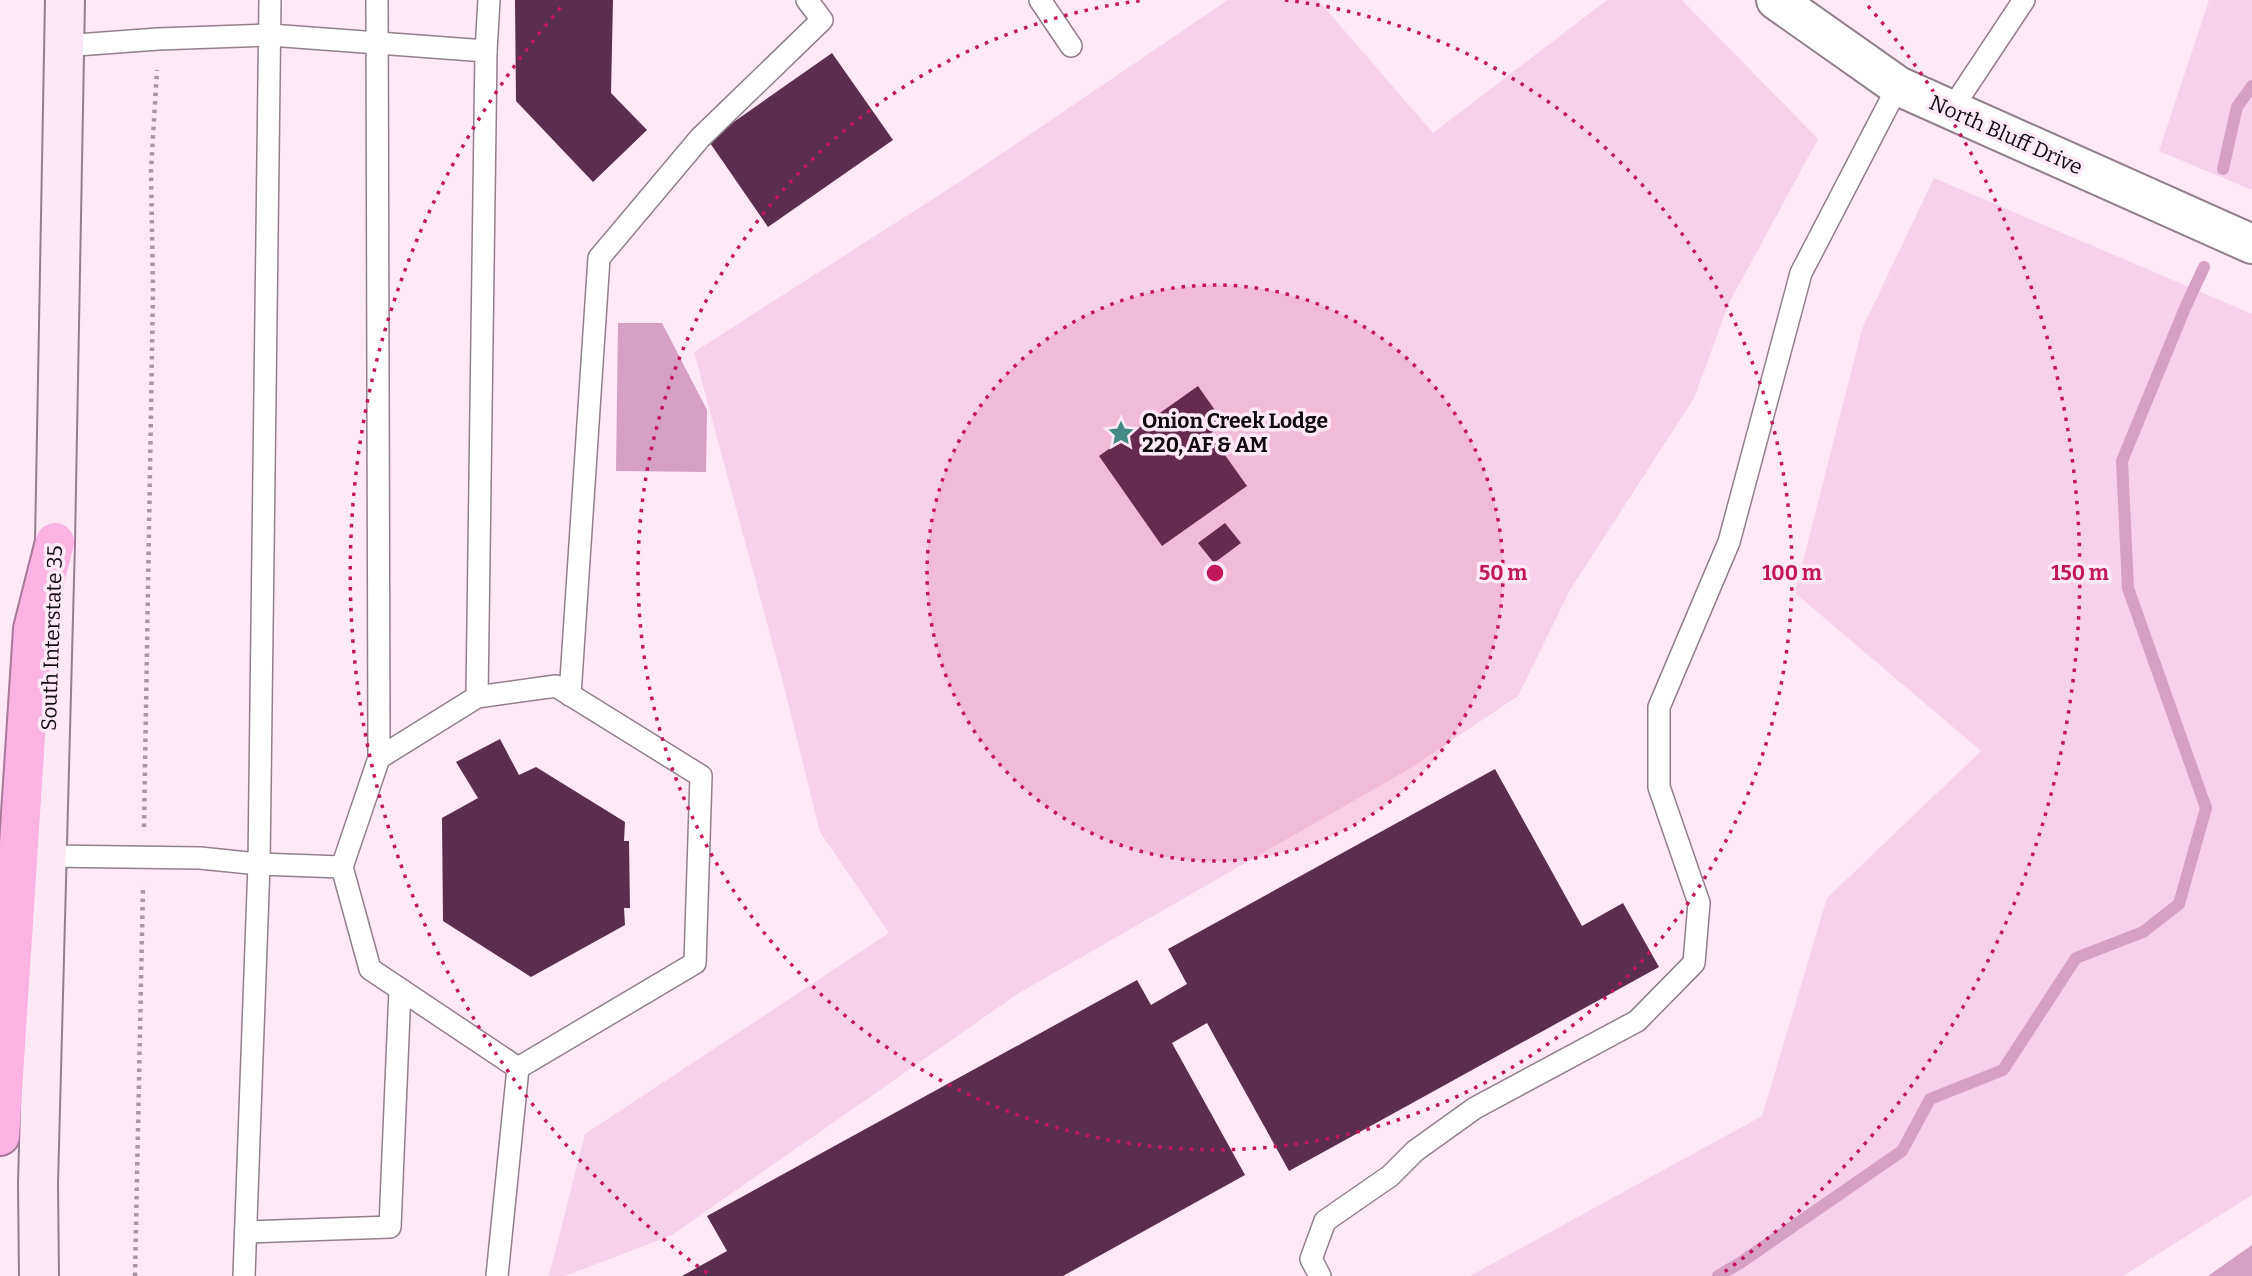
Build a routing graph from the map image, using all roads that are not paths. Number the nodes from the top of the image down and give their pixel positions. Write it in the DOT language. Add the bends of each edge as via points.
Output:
graph roads {
  1 [pos="65,0"];
  2 [pos="270,0"];
  3 [pos="377,0"];
  4 [pos="489,0"];
  5 [pos="807,0"];
  6 [pos="1040,0"];
  7 [pos="1776,0"];
  8 [pos="2024,0"];
  9 [pos="270,35"];
  10 [pos="377,43"];
  11 [pos="64,46"];
  12 [pos="1071,46"];
  13 [pos="486,51"];
  14 [pos="1898,86"];
  15 [pos="1951,110"];
  16 [pos="2252,244"];
  17 [pos="55,542"];
  18 [pos="570,695"];
  19 [pos="477,697"];
  20 [pos="379,758"];
  21 [pos="46,856"];
  22 [pos="259,864"];
  23 [pos="342,867"];
  24 [pos="400,989"];
  25 [pos="518,1068"];
  26 [pos="0,1136"];
  27 [pos="246,1231"];
  28 [pos="39,1276"];
  29 [pos="244,1276"];
  30 [pos="497,1276"];
  31 [pos="1321,1276"];
  1 -- 11 [label="main road, South Interstate 35"];
  2 -- 9 [label="lane"];
  3 -- 10 [label="lane"];
  4 -- 13 [label="lane"];
  5 -- 18 [label="lane" via="822,20 700,138 599,258"];
  6 -- 12 [label="lane"];
  7 -- 14 [label="street, North Bluff Drive"];
  8 -- 15 [label="lane"];
  9 -- 10 [label="lane"];
  9 -- 11 [label="lane"];
  9 -- 22 [label="lane"];
  10 -- 13 [label="lane"];
  10 -- 20 [label="lane"];
  11 -- 17 [label="main road, South Interstate 35"];
  13 -- 19 [label="lane"];
  14 -- 15 [label="street, North Bluff Drive"];
  14 -- 31 [label="lane" via="1801,273 1729,542 1660,707 1658,787 1699,903 1694,963 1637,1021 1475,1108 1325,1221 1311,1259"];
  15 -- 16 [label="street, North Bluff Drive"];
  17 -- 21 [label="main road, South Interstate 35"];
  17 -- 26 [label="highway" via="33,629"];
  18 -- 19 [label="lane" via="556,686"];
  18 -- 25 [label="lane" via="701,776 695,963"];
  19 -- 20 [label="lane"];
  20 -- 23 [label="lane"];
  21 -- 22 [label="lane" via="200,858"];
  21 -- 28 [label="main road, South Interstate 35"];
  22 -- 23 [label="lane"];
  22 -- 27 [label="lane"];
  23 -- 24 [label="lane" via="370,969"];
  24 -- 25 [label="lane"];
  24 -- 27 [label="lane" via="390,1227"];
  25 -- 30 [label="lane"];
  27 -- 29 [label="lane"];
}
